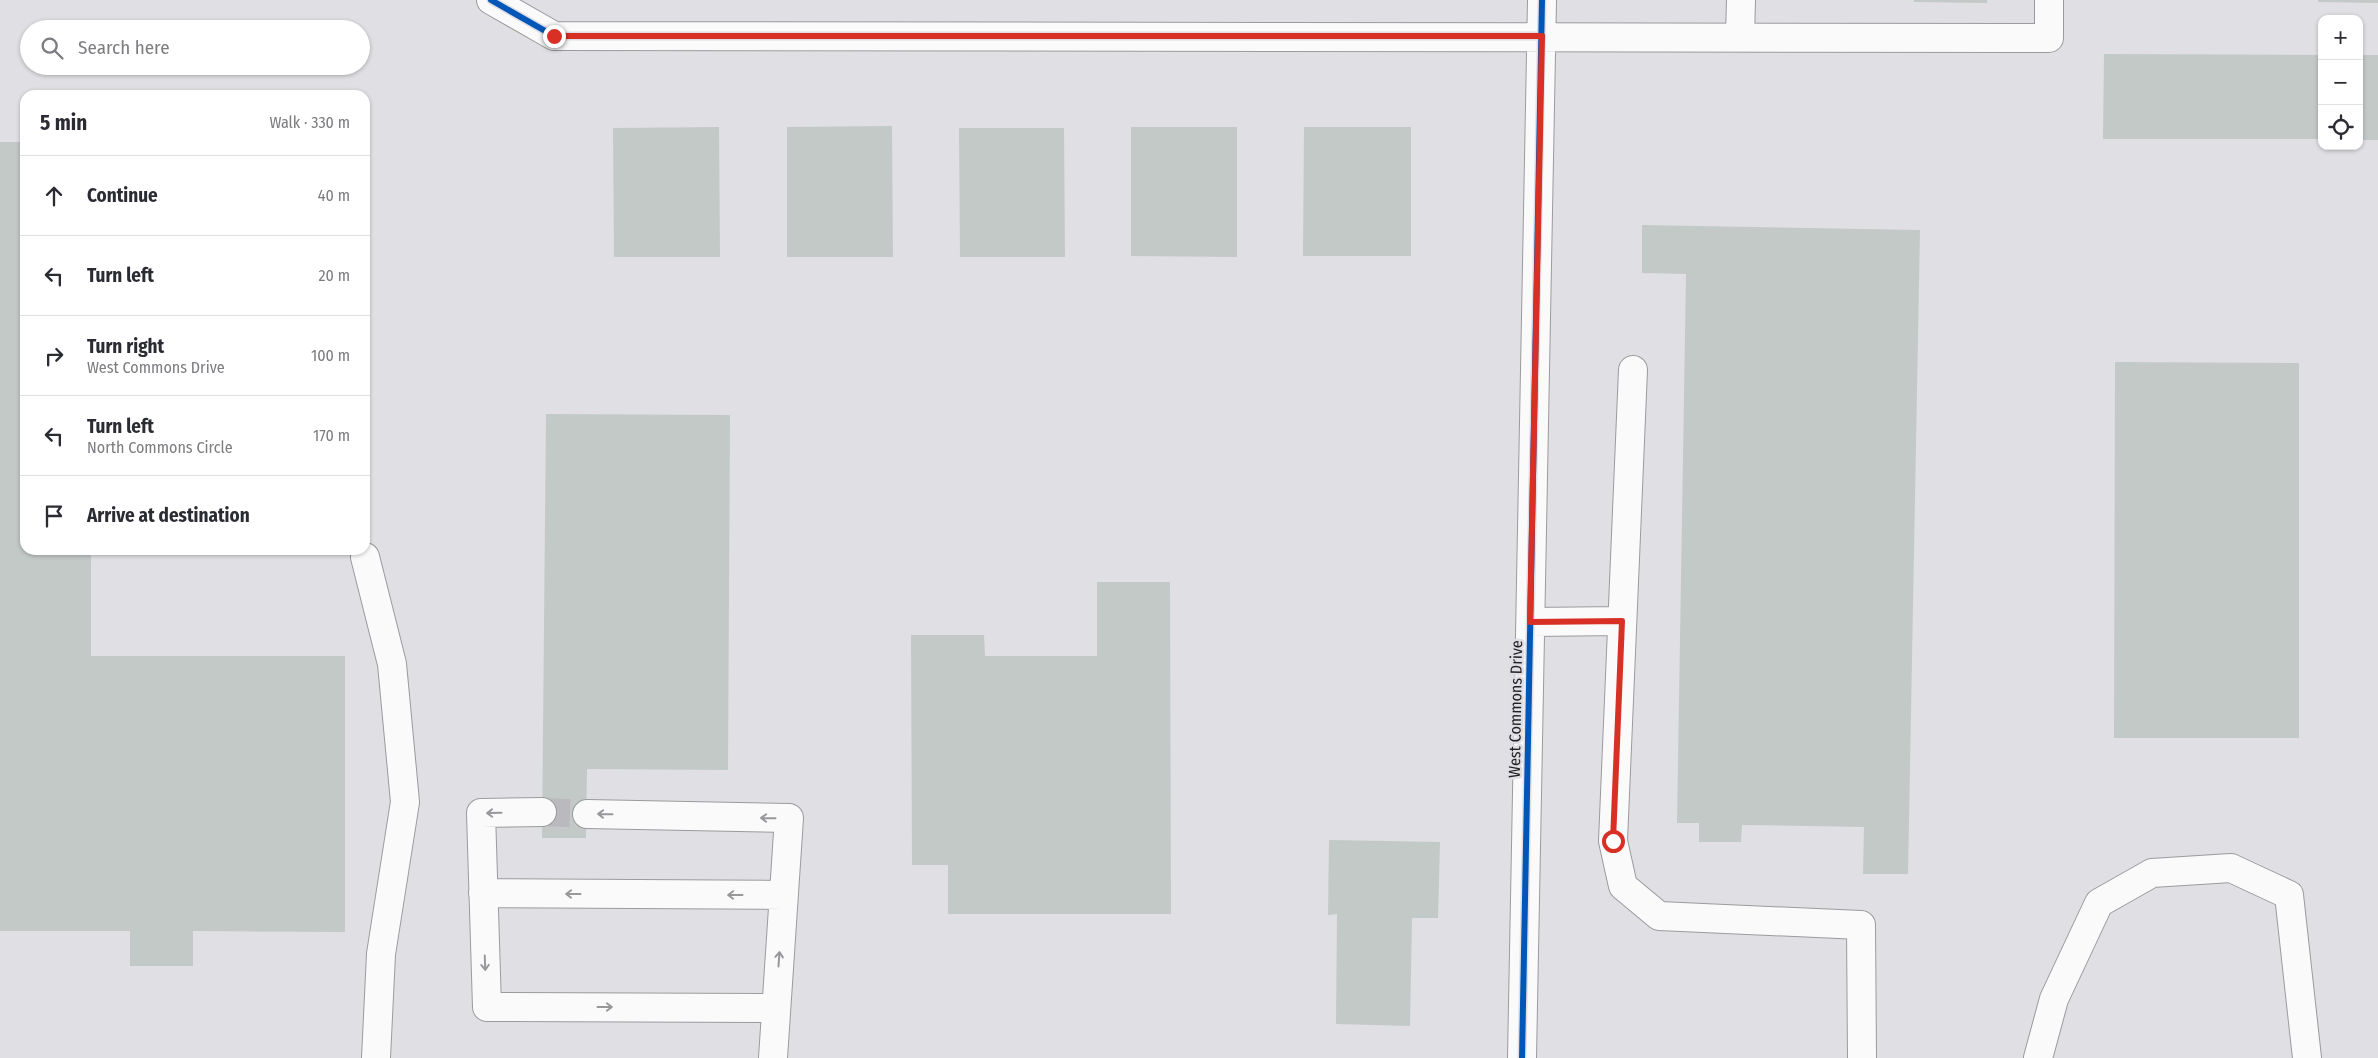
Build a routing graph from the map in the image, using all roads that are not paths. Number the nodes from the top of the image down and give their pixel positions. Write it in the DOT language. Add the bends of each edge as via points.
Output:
graph roads {
  1 [pos="491,0"];
  2 [pos="1542,0"];
  3 [pos="1741,0"];
  4 [pos="2049,0"];
  5 [pos="1542,36"];
  6 [pos="1740,36"];
  7 [pos="1633,370"];
  8 [pos="365,557"];
  9 [pos="1622,621"];
  10 [pos="1530,622"];
  11 [pos="542,812"];
  12 [pos="587,814"];
  13 [pos="483,893"];
  14 [pos="784,895"];
  15 [pos="776,1008"];
  16 [pos="376,1058"];
  17 [pos="773,1058"];
  18 [pos="1522,1058"];
  19 [pos="1862,1058"];
  20 [pos="2038,1058"];
  21 [pos="2307,1058"];
  1 -- 5 [label="street" via="554,36"];
  2 -- 5 [label="street, West Commons Drive"];
  3 -- 6 [label="street"];
  4 -- 6 [label="street" via="2049,38"];
  5 -- 6 [label="street"];
  5 -- 10 [label="street, West Commons Drive"];
  7 -- 9 [label="street"];
  8 -- 16 [label="street" via="392,664 405,802 381,954"];
  9 -- 10 [label="street"];
  9 -- 19 [label="street" via="1613,841 1623,886 1659,916 1861,924"];
  10 -- 18 [label="street, West Commons Drive"];
  11 -- 13 [label="street, one-way" via="481,813"];
  14 -- 12 [label="street, one-way" via="789,818"];
  14 -- 13 [label="street, one-way"];
  13 -- 15 [label="street, one-way" via="487,1007"];
  15 -- 14 [label="street, one-way"];
  15 -- 17 [label="street"];
  20 -- 21 [label="street" via="2054,999 2099,903 2152,873 2231,868 2289,895"];
}
